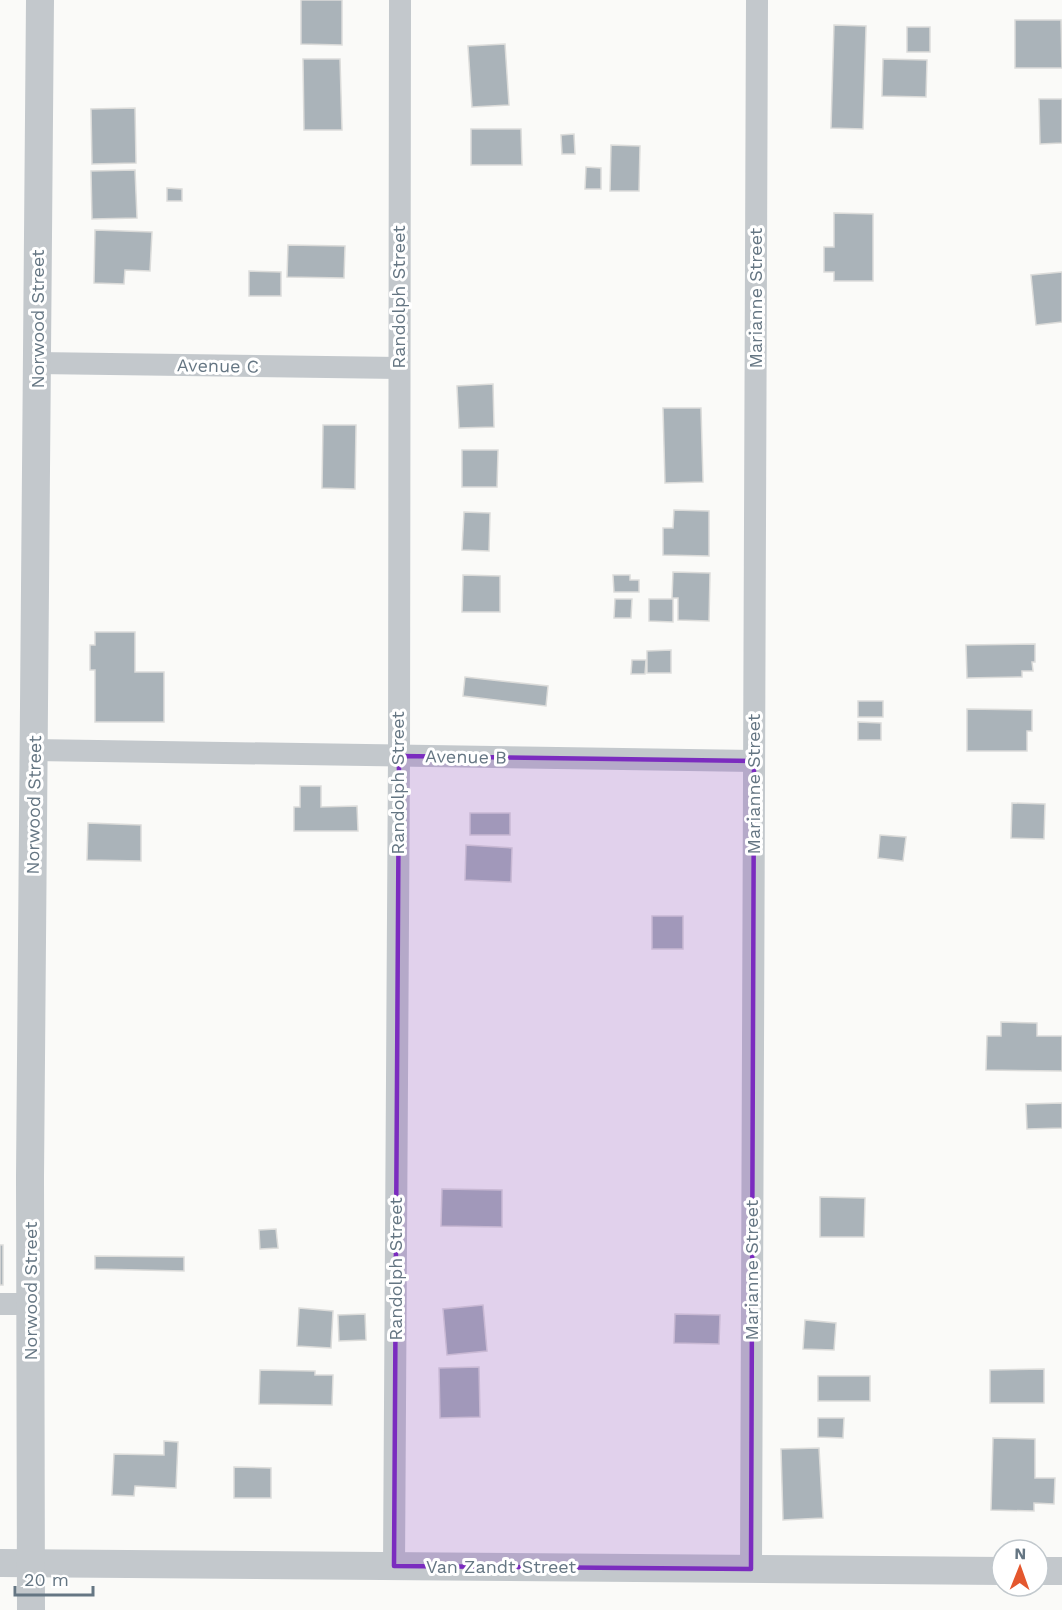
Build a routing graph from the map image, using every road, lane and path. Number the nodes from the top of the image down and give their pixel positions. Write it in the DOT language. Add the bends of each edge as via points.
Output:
graph roads {
  1 [pos="40,0"];
  2 [pos="399,0"];
  3 [pos="757,0"];
  4 [pos="38,363"];
  5 [pos="399,368"];
  6 [pos="34,750"];
  7 [pos="399,756"];
  8 [pos="754,761"];
  9 [pos="0,1304"];
  10 [pos="31,1304"];
  11 [pos="0,1563"];
  12 [pos="31,1563"];
  13 [pos="394,1566"];
  14 [pos="752,1569"];
  15 [pos="990,1571"];
  16 [pos="31,1610"];
  1 -- 4 [label="street, Norwood Street"];
  2 -- 5 [label="street, Randolph Street"];
  3 -- 8 [label="street, Marianne Street"];
  4 -- 5 [label="street, Avenue C"];
  4 -- 6 [label="street, Norwood Street"];
  5 -- 7 [label="street, Randolph Street"];
  6 -- 7 [label="street, Avenue B"];
  6 -- 10 [label="street, Norwood Street"];
  7 -- 8 [label="street, Avenue B"];
  7 -- 13 [label="street, Randolph Street"];
  8 -- 14 [label="street, Marianne Street"];
  9 -- 10 [label="street"];
  10 -- 12 [label="street, Norwood Street"];
  11 -- 12 [label="street, Van Zandt Street"];
  12 -- 13 [label="street, Van Zandt Street"];
  12 -- 16 [label="street, Norwood Street"];
  13 -- 14 [label="street, Van Zandt Street"];
  14 -- 15 [label="street, Van Zandt Street"];
}
